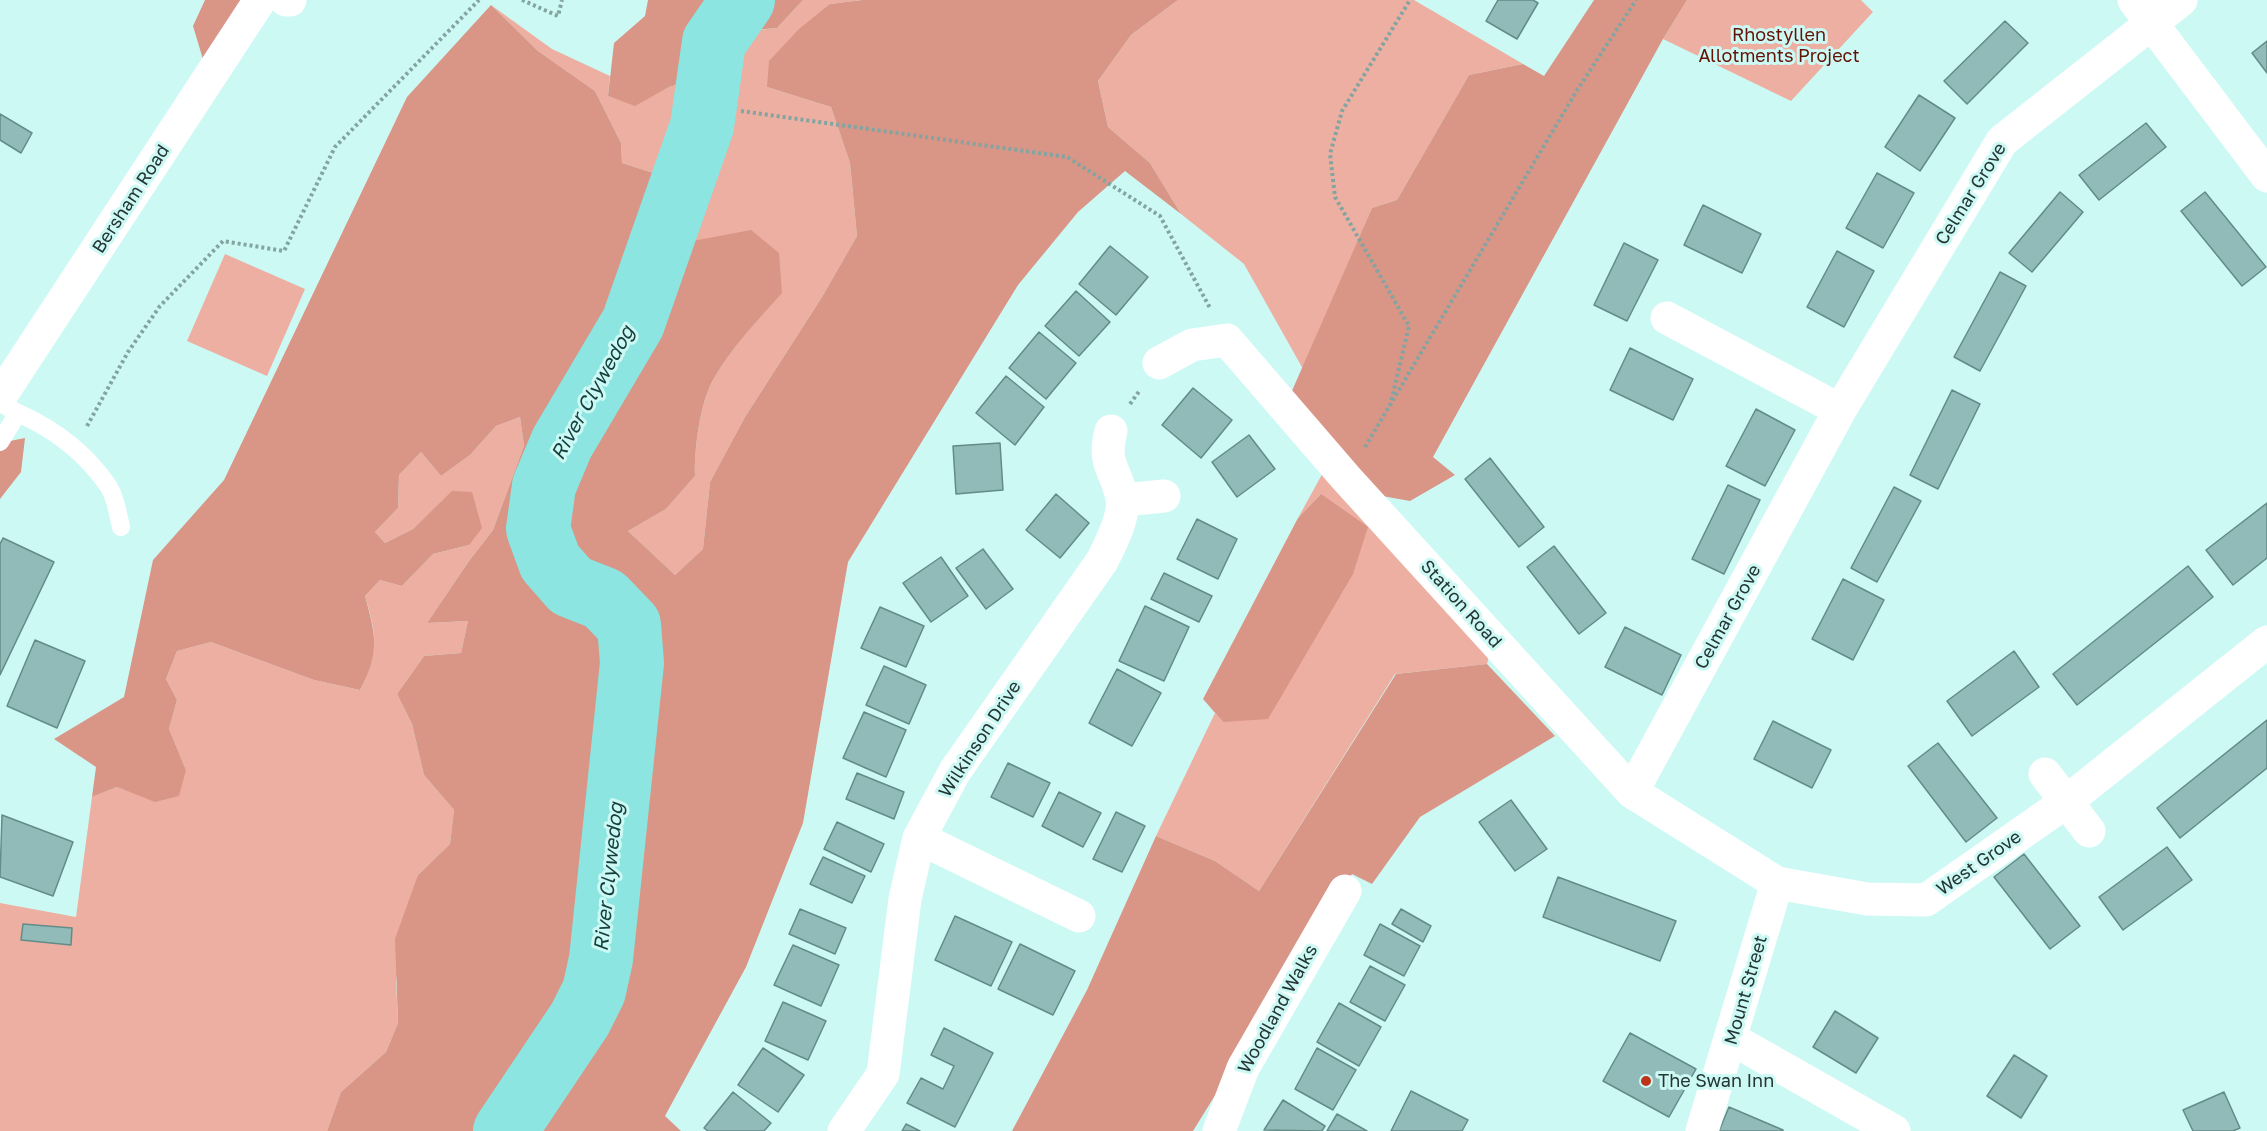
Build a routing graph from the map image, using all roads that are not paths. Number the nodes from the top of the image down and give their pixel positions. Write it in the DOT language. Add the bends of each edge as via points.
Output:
graph roads {
  1 [pos="260,0"];
  2 [pos="2181,0"];
  3 [pos="2142,11"];
  4 [pos="2267,176"];
  5 [pos="1667,318"];
  6 [pos="1160,363"];
  7 [pos="0,403"];
  8 [pos="9,405"];
  9 [pos="1840,410"];
  10 [pos="1111,431"];
  11 [pos="0,442"];
  12 [pos="1164,496"];
  13 [pos="1123,500"];
  14 [pos="122,528"];
  15 [pos="2267,642"];
  16 [pos="2045,774"];
  17 [pos="1632,792"];
  18 [pos="2066,802"];
  19 [pos="2089,831"];
  20 [pos="919,838"];
  21 [pos="1777,883"];
  22 [pos="1345,891"];
  23 [pos="1078,916"];
  24 [pos="1732,1039"];
  25 [pos="844,1131"];
  26 [pos="1219,1131"];
  27 [pos="1702,1131"];
  28 [pos="1894,1131"];
  1 -- 8 [label="street, Bersham Road"];
  2 -- 3 [label="street, Celmar Grove"];
  3 -- 4 [label="street"];
  3 -- 9 [label="street, Celmar Grove" via="2002,141"];
  5 -- 9 [label="street"];
  6 -- 17 [label="street, Station Road" via="1192,345 1227,340 1346,478"];
  7 -- 8 [label="lane"];
  8 -- 11 [label="lane"];
  8 -- 14 [label="lane" via="75,447 110,488"];
  9 -- 17 [label="street, Celmar Grove"];
  10 -- 13 [label="street" via="1107,461"];
  12 -- 13 [label="street"];
  13 -- 20 [label="street, Wilkinson Drive" via="1115,535 1102,561 956,771"];
  15 -- 18 [label="street, West Grove"];
  16 -- 18 [label="street"];
  17 -- 21 [label="street, Station Road"];
  18 -- 19 [label="street"];
  18 -- 21 [label="street, West Grove" via="1926,900 1867,899"];
  20 -- 23 [label="street"];
  20 -- 25 [label="street, Wilkinson Drive" via="905,899 883,1074"];
  21 -- 24 [label="street, Mount Street"];
  22 -- 26 [label="street, Woodland Walks" via="1243,1068"];
  24 -- 27 [label="street, Mount Street"];
  24 -- 28 [label="street"];
}
